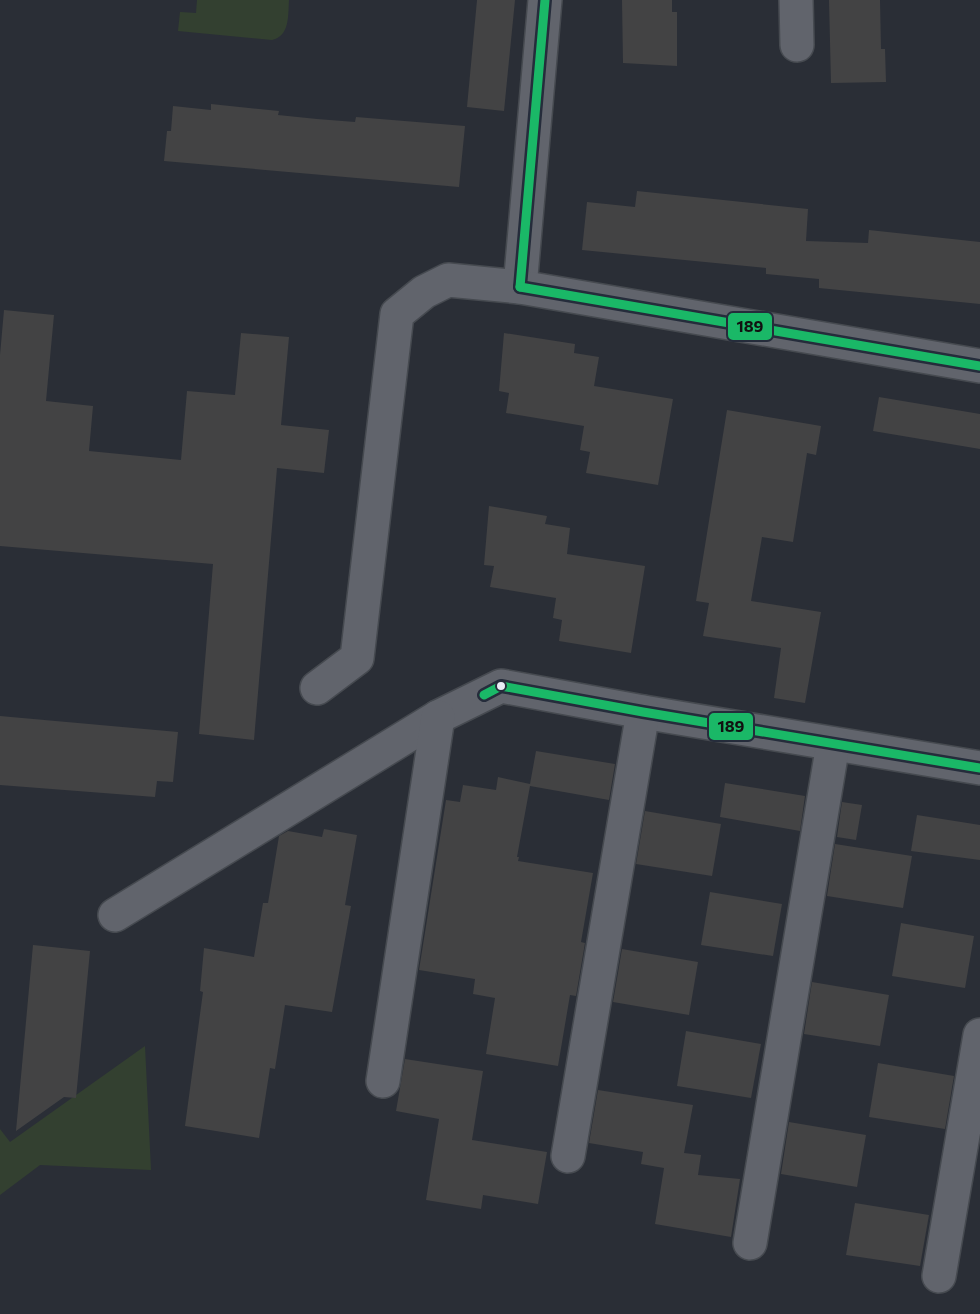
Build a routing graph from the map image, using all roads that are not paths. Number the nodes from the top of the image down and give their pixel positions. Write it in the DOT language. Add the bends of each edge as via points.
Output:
graph roads {
  1 [pos="544,0"];
  2 [pos="796,0"];
  3 [pos="797,45"];
  4 [pos="520,287"];
  5 [pos="980,366"];
  6 [pos="317,688"];
  7 [pos="643,712"];
  8 [pos="438,717"];
  9 [pos="833,744"];
  10 [pos="980,768"];
  11 [pos="115,915"];
  12 [pos="980,1035"];
  13 [pos="383,1081"];
  14 [pos="568,1156"];
  15 [pos="750,1243"];
  16 [pos="939,1276"];
  1 -- 4 [label="street"];
  2 -- 3 [label="street"];
  4 -- 5 [label="street"];
  4 -- 6 [label="street" via="448,280 424,292 397,314 357,657"];
  7 -- 8 [label="street" via="501,686"];
  7 -- 9 [label="street"];
  7 -- 14 [label="street"];
  8 -- 11 [label="street"];
  8 -- 13 [label="street"];
  9 -- 10 [label="street"];
  9 -- 15 [label="street"];
  12 -- 16 [label="street"];
}
